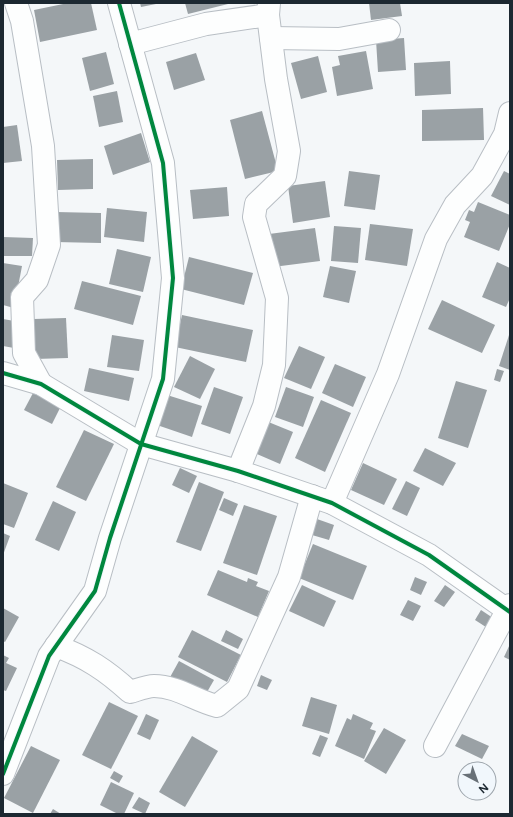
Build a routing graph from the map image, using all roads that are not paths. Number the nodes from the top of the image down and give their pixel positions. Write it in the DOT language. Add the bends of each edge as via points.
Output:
graph roads {
  1 [pos="16,3"];
  2 [pos="119,3"];
  3 [pos="268,9"];
  4 [pos="389,30"];
  5 [pos="271,38"];
  6 [pos="130,44"];
  7 [pos="510,113"];
  8 [pos="3,373"];
  9 [pos="42,384"];
  10 [pos="141,444"];
  11 [pos="238,471"];
  12 [pos="322,500"];
  13 [pos="509,609"];
  14 [pos="56,646"];
  15 [pos="435,746"];
  16 [pos="3,774"];
  1 -- 9 [label="street" via="22,21 44,154 49,245 37,280 22,297 24,353"];
  2 -- 6 [label="street"];
  3 -- 5 [label="street"];
  3 -- 6 [label="street"];
  4 -- 5 [label="street" via="339,39"];
  5 -- 11 [label="street" via="289,151 284,176 256,204 254,217 277,298 274,365 264,406"];
  6 -- 10 [label="street" via="163,163 173,278 163,379"];
  7 -- 12 [label="street" via="505,134 482,176 454,205 436,239 388,374"];
  8 -- 9 [label="street"];
  9 -- 10 [label="street"];
  10 -- 11 [label="street"];
  10 -- 14 [label="street" via="95,591"];
  11 -- 12 [label="street"];
  12 -- 13 [label="street" via="429,555"];
  12 -- 14 [label="street" via="238,689 217,706 200,702 181,691 154,686 130,692 104,669"];
  13 -- 15 [label="street"];
  14 -- 16 [label="street" via="49,656"];
}
